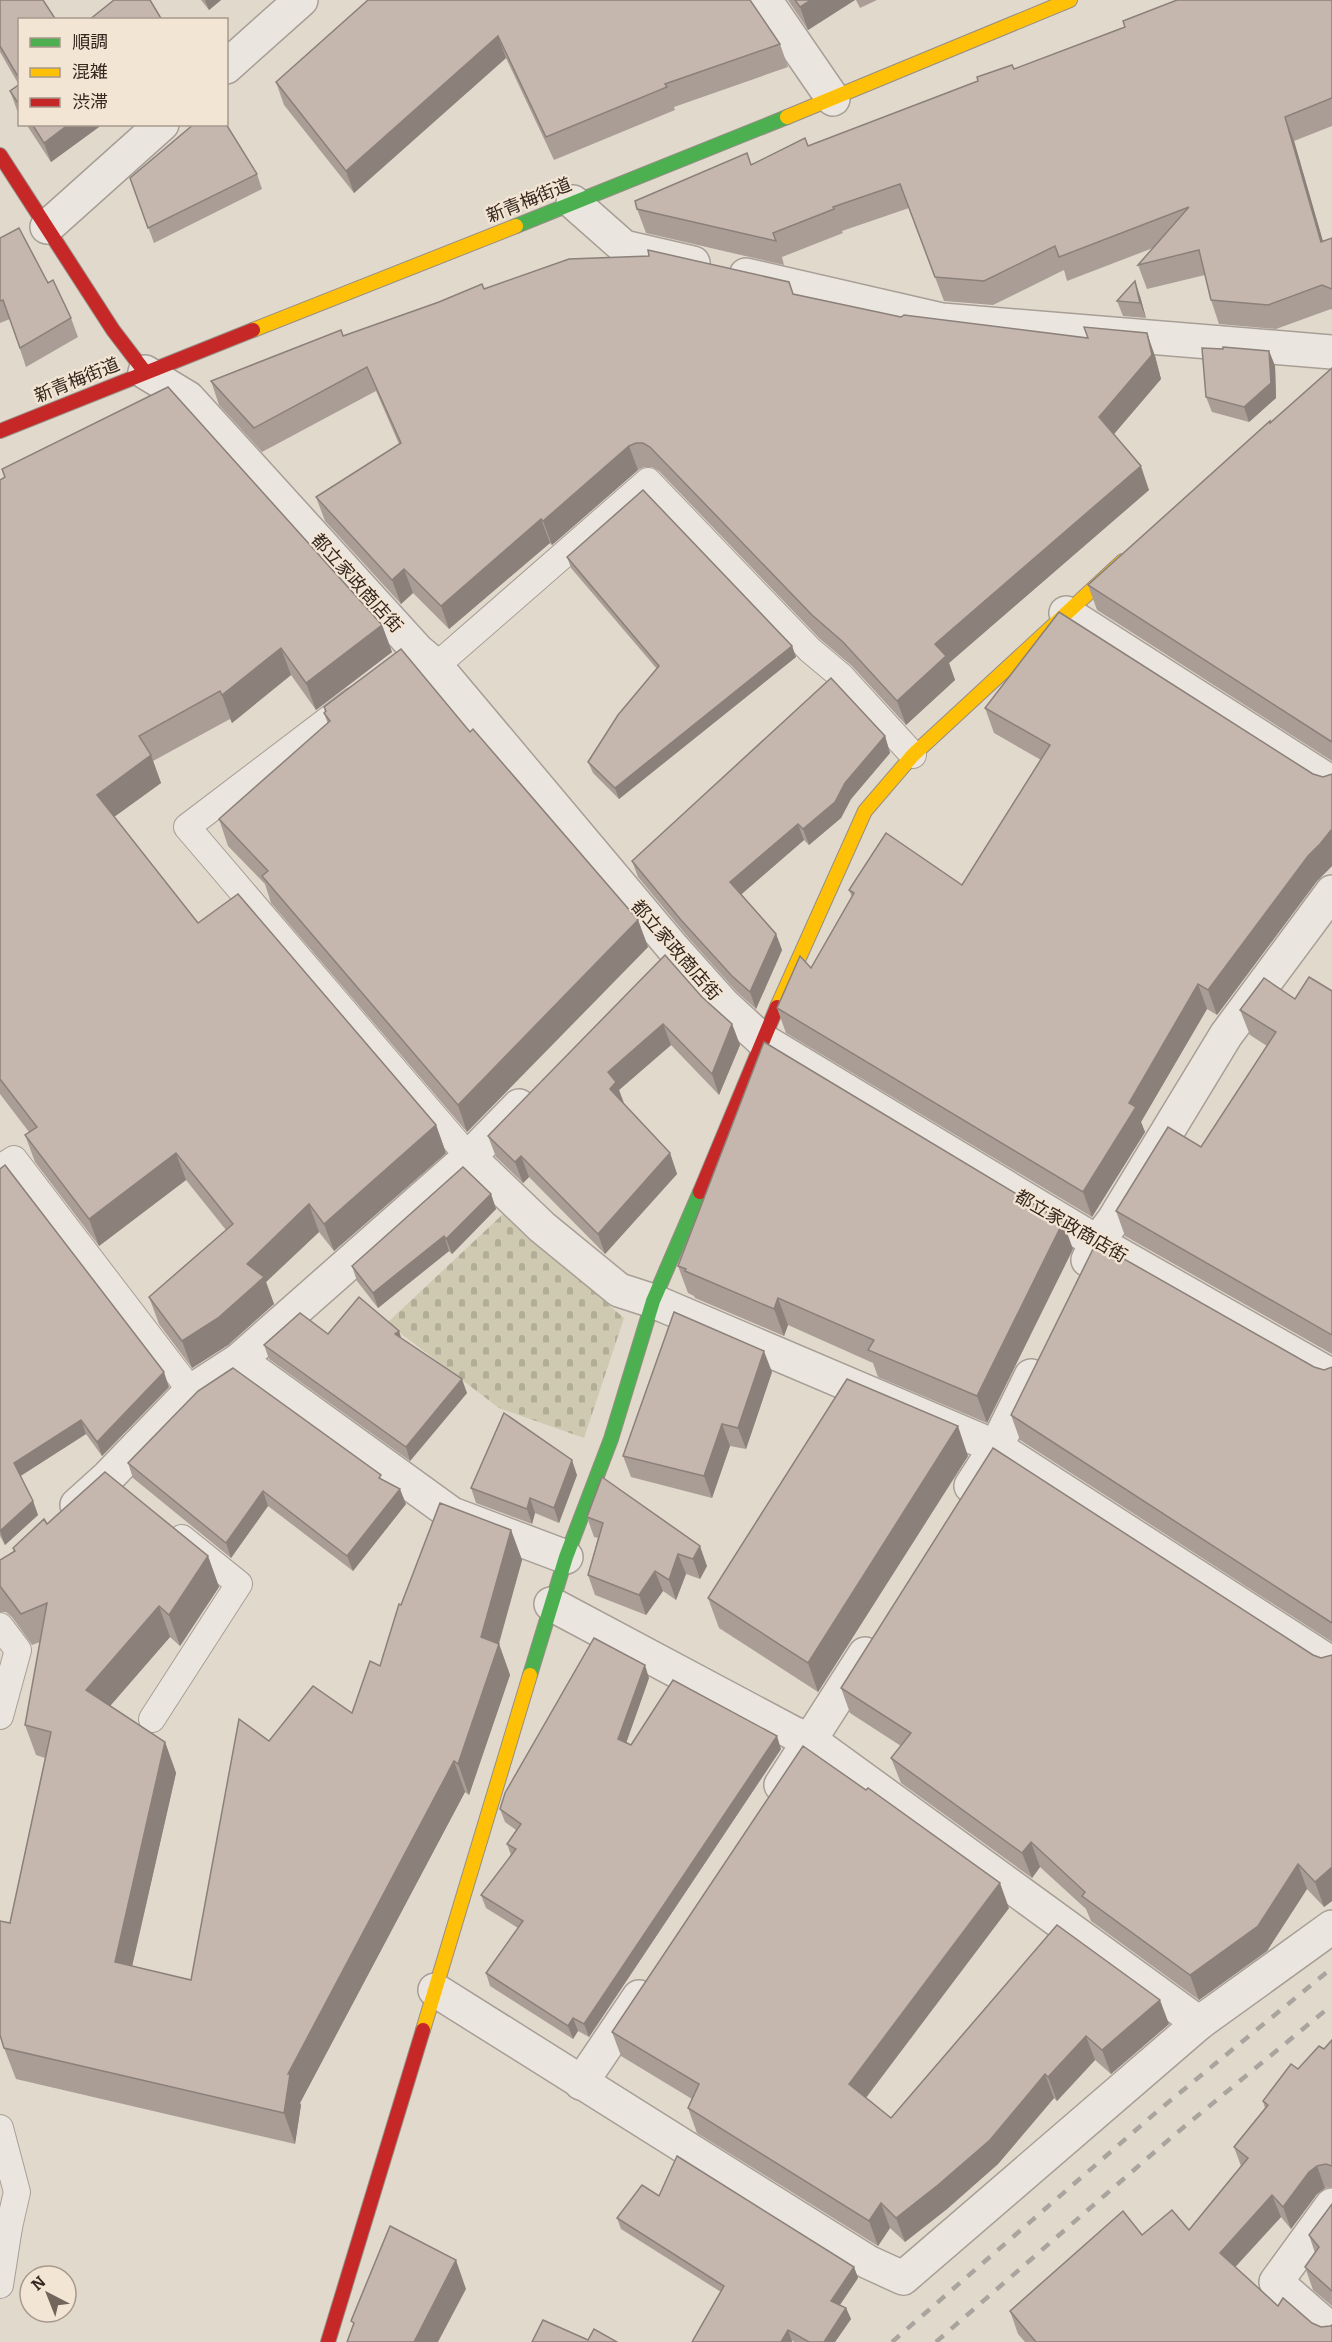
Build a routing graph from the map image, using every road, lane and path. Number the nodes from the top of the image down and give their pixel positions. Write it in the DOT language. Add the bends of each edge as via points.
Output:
graph roads {
  1 [pos="301,0"];
  2 [pos="765,0"];
  3 [pos="1070,0"];
  4 [pos="228,65"];
  5 [pos="833,99"];
  6 [pos="160,126"];
  7 [pos="0,155"];
  8 [pos="573,202"];
  9 [pos="47,227"];
  10 [pos="1332,352"];
  11 [pos="145,372"];
  12 [pos="0,431"];
  13 [pos="1137,549"];
  14 [pos="1066,613"];
  15 [pos="418,661"];
  16 [pos="372,686"];
  17 [pos="913,755"];
  18 [pos="1332,783"];
  19 [pos="1332,892"];
  20 [pos="673,948"];
  21 [pos="648,973"];
  22 [pos="762,1040"];
  23 [pos="543,1082"];
  24 [pos="470,1157"];
  25 [pos="0,1167"];
  26 [pos="1097,1242"];
  27 [pos="1077,1283"];
  28 [pos="653,1302"];
  29 [pos="1047,1344"];
  30 [pos="239,1360"];
  31 [pos="1332,1376"];
  32 [pos="191,1391"];
  33 [pos="996,1447"];
  34 [pos="957,1508"];
  35 [pos="160,1520"];
  36 [pos="58,1522"];
  37 [pos="566,1557"];
  38 [pos="551,1604"];
  39 [pos="0,1626"];
  40 [pos="881,1629"];
  41 [pos="1332,1664"];
  42 [pos="0,1716"];
  43 [pos="152,1719"];
  44 [pos="810,1740"];
  45 [pos="765,1809"];
  46 [pos="1332,1927"];
  47 [pos="653,1975"];
  48 [pos="435,1990"];
  49 [pos="1199,2023"];
  50 [pos="581,2083"];
  51 [pos="0,2128"];
  52 [pos="1332,2205"];
  53 [pos="5,2227"];
  54 [pos="0,2285"];
  55 [pos="1332,2331"];
  56 [pos="328,2342"];
  1 -- 4 [label="street"];
  2 -- 5 [label="street"];
  3 -- 5 [label="street, 新青梅街道"];
  5 -- 8 [label="street, 新青梅街道"];
  6 -- 9 [label="street"];
  7 -- 9 [label="street"];
  8 -- 10 [label="street" via="624,247 942,320"];
  8 -- 11 [label="street, 新青梅街道"];
  9 -- 11 [label="street"];
  11 -- 12 [label="street, 新青梅街道"];
  11 -- 15 [label="street, 都立家政商店街" via="188,398"];
  13 -- 14 [label="street"];
  14 -- 17 [label="street"];
  14 -- 18 [label="street"];
  15 -- 17 [label="lane" via="648,481 810,650 841,676"];
  15 -- 20 [label="street, 都立家政商店街"];
  16 -- 24 [label="lane" via="187,827"];
  17 -- 22 [label="street" via="865,811"];
  19 -- 26 [label="street" via="1226,1035"];
  20 -- 21 [label="street"];
  20 -- 22 [label="street, 都立家政商店街"];
  22 -- 26 [label="street, 都立家政商店街"];
  22 -- 28 [label="street"];
  23 -- 24 [label="street"];
  24 -- 28 [label="street" via="542,1227 619,1290"];
  24 -- 30 [label="street"];
  25 -- 32 [label="lane" via="14,1159"];
  26 -- 27 [label="street"];
  26 -- 31 [label="street, 都立家政商店街"];
  28 -- 33 [label="street"];
  28 -- 37 [label="street" via="611,1439"];
  29 -- 33 [label="street"];
  30 -- 32 [label="street"];
  30 -- 37 [label="street" via="452,1514"];
  32 -- 36 [label="street" via="117,1484"];
  33 -- 34 [label="street"];
  33 -- 41 [label="street"];
  35 -- 43 [label="lane" via="239,1584"];
  37 -- 38 [label="street"];
  38 -- 44 [label="street"];
  38 -- 48 [label="street"];
  39 -- 42 [label="lane" via="18,1650"];
  40 -- 44 [label="street"];
  44 -- 45 [label="street"];
  44 -- 49 [label="street"];
  46 -- 49 [label="street"];
  47 -- 50 [label="street"];
  48 -- 50 [label="street"];
  48 -- 56 [label="street"];
  49 -- 50 [label="street" via="903,2278 868,2262"];
  51 -- 53 [label="lane" via="17,2192"];
  52 -- 55 [label="street" via="1276,2282"];
  53 -- 54 [label="lane"];
}
